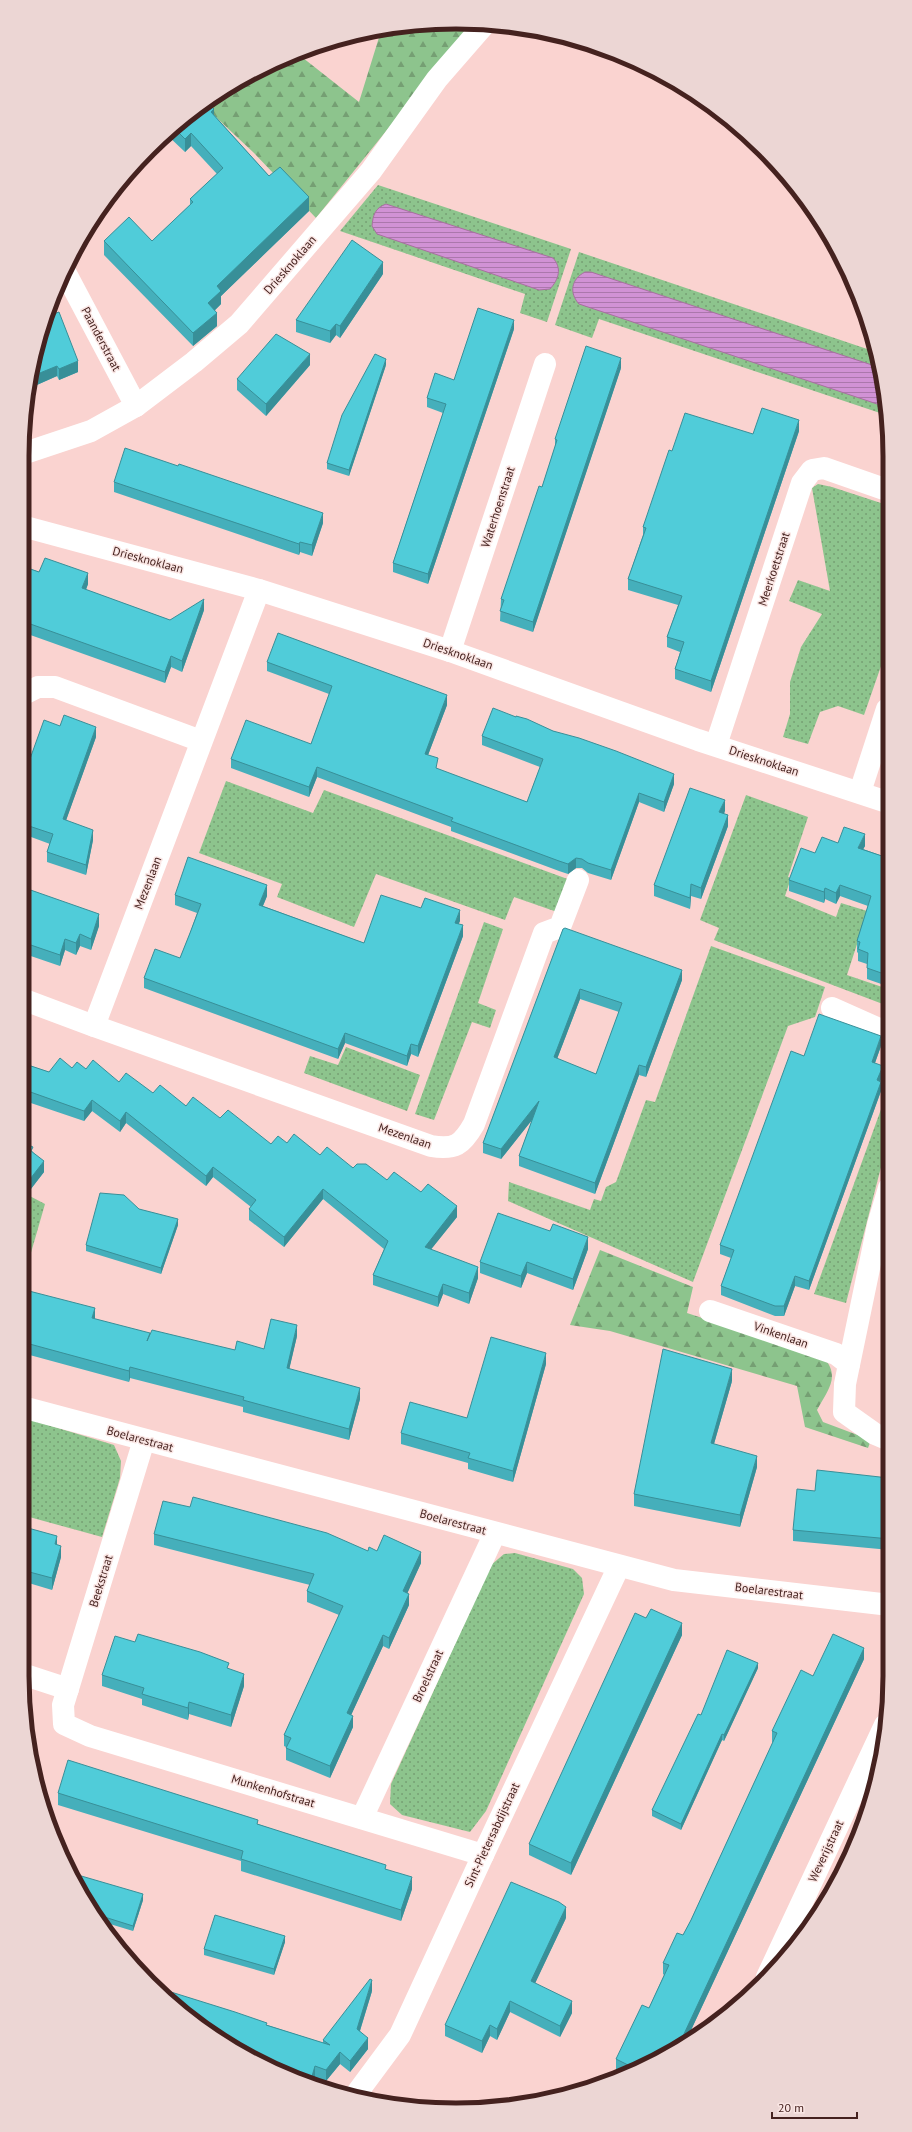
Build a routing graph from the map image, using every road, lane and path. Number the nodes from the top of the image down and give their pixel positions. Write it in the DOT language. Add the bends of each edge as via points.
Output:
graph roads {
  1 [pos="480,30"];
  2 [pos="68,278"];
  3 [pos="545,364"];
  4 [pos="136,406"];
  5 [pos="29,452"];
  6 [pos="883,489"];
  7 [pos="29,528"];
  8 [pos="259,590"];
  9 [pos="450,651"];
  10 [pos="29,691"];
  11 [pos="883,721"];
  12 [pos="201,741"];
  13 [pos="716,745"];
  14 [pos="860,792"];
  15 [pos="883,801"];
  16 [pos="578,880"];
  17 [pos="29,1002"];
  18 [pos="832,1008"];
  19 [pos="94,1026"];
  20 [pos="883,1031"];
  21 [pos="883,1231"];
  22 [pos="710,1311"];
  23 [pos="849,1364"];
  24 [pos="29,1409"];
  25 [pos="883,1437"];
  26 [pos="144,1440"];
  27 [pos="495,1533"];
  28 [pos="619,1566"];
  29 [pos="883,1604"];
  30 [pos="29,1676"];
  31 [pos="68,1689"];
  32 [pos="64,1724"];
  33 [pos="878,1741"];
  34 [pos="362,1818"];
  35 [pos="483,1855"];
  36 [pos="775,1960"];
  37 [pos="358,2091"];
  1 -- 4 [label="street, Driesknoklaan" via="438,79 371,172 239,324"];
  2 -- 4 [label="street, Paanderstraat"];
  3 -- 9 [label="street, Waterhoenstraat"];
  4 -- 5 [label="street, Driesknoklaan" via="91,431"];
  6 -- 13 [label="street, Meerkoetstraat" via="824,468 812,470 802,483"];
  7 -- 8 [label="street, Driesknoklaan"];
  8 -- 9 [label="street, Driesknoklaan"];
  8 -- 12 [label="street, Mezenlaan"];
  9 -- 13 [label="street, Driesknoklaan"];
  10 -- 12 [label="street" via="38,687 55,687"];
  11 -- 14 [label="street"];
  12 -- 19 [label="street, Mezenlaan"];
  13 -- 14 [label="street, Driesknoklaan"];
  14 -- 15 [label="street, Driesknoklaan"];
  16 -- 19 [label="street, Mezenlaan" via="560,927 544,933 474,1124 466,1138 456,1146 431,1146"];
  17 -- 19 [label="street, Mezenlaan"];
  18 -- 20 [label="street"];
  21 -- 23 [label="street"];
  22 -- 23 [label="street, Vinkenlaan" via="836,1354"];
  23 -- 25 [label="street" via="844,1412"];
  24 -- 26 [label="street, Boelarestraat"];
  26 -- 27 [label="street, Boelarestraat"];
  26 -- 31 [label="street, Beekstraat"];
  27 -- 28 [label="street, Boelarestraat"];
  27 -- 34 [label="street, Broelstraat"];
  28 -- 29 [label="street, Boelarestraat" via="674,1580"];
  28 -- 35 [label="street, Sint-Pietersabdijstraat"];
  30 -- 31 [label="street"];
  31 -- 32 [label="street, Beekstraat" via="63,1705"];
  32 -- 34 [label="street, Munkenhofstraat" via="90,1736"];
  33 -- 36 [label="street, Weverijstraat"];
  34 -- 35 [label="street, Munkenhofstraat"];
  35 -- 37 [label="street, Sint-Pietersabdijstraat" via="400,2035"];
}
